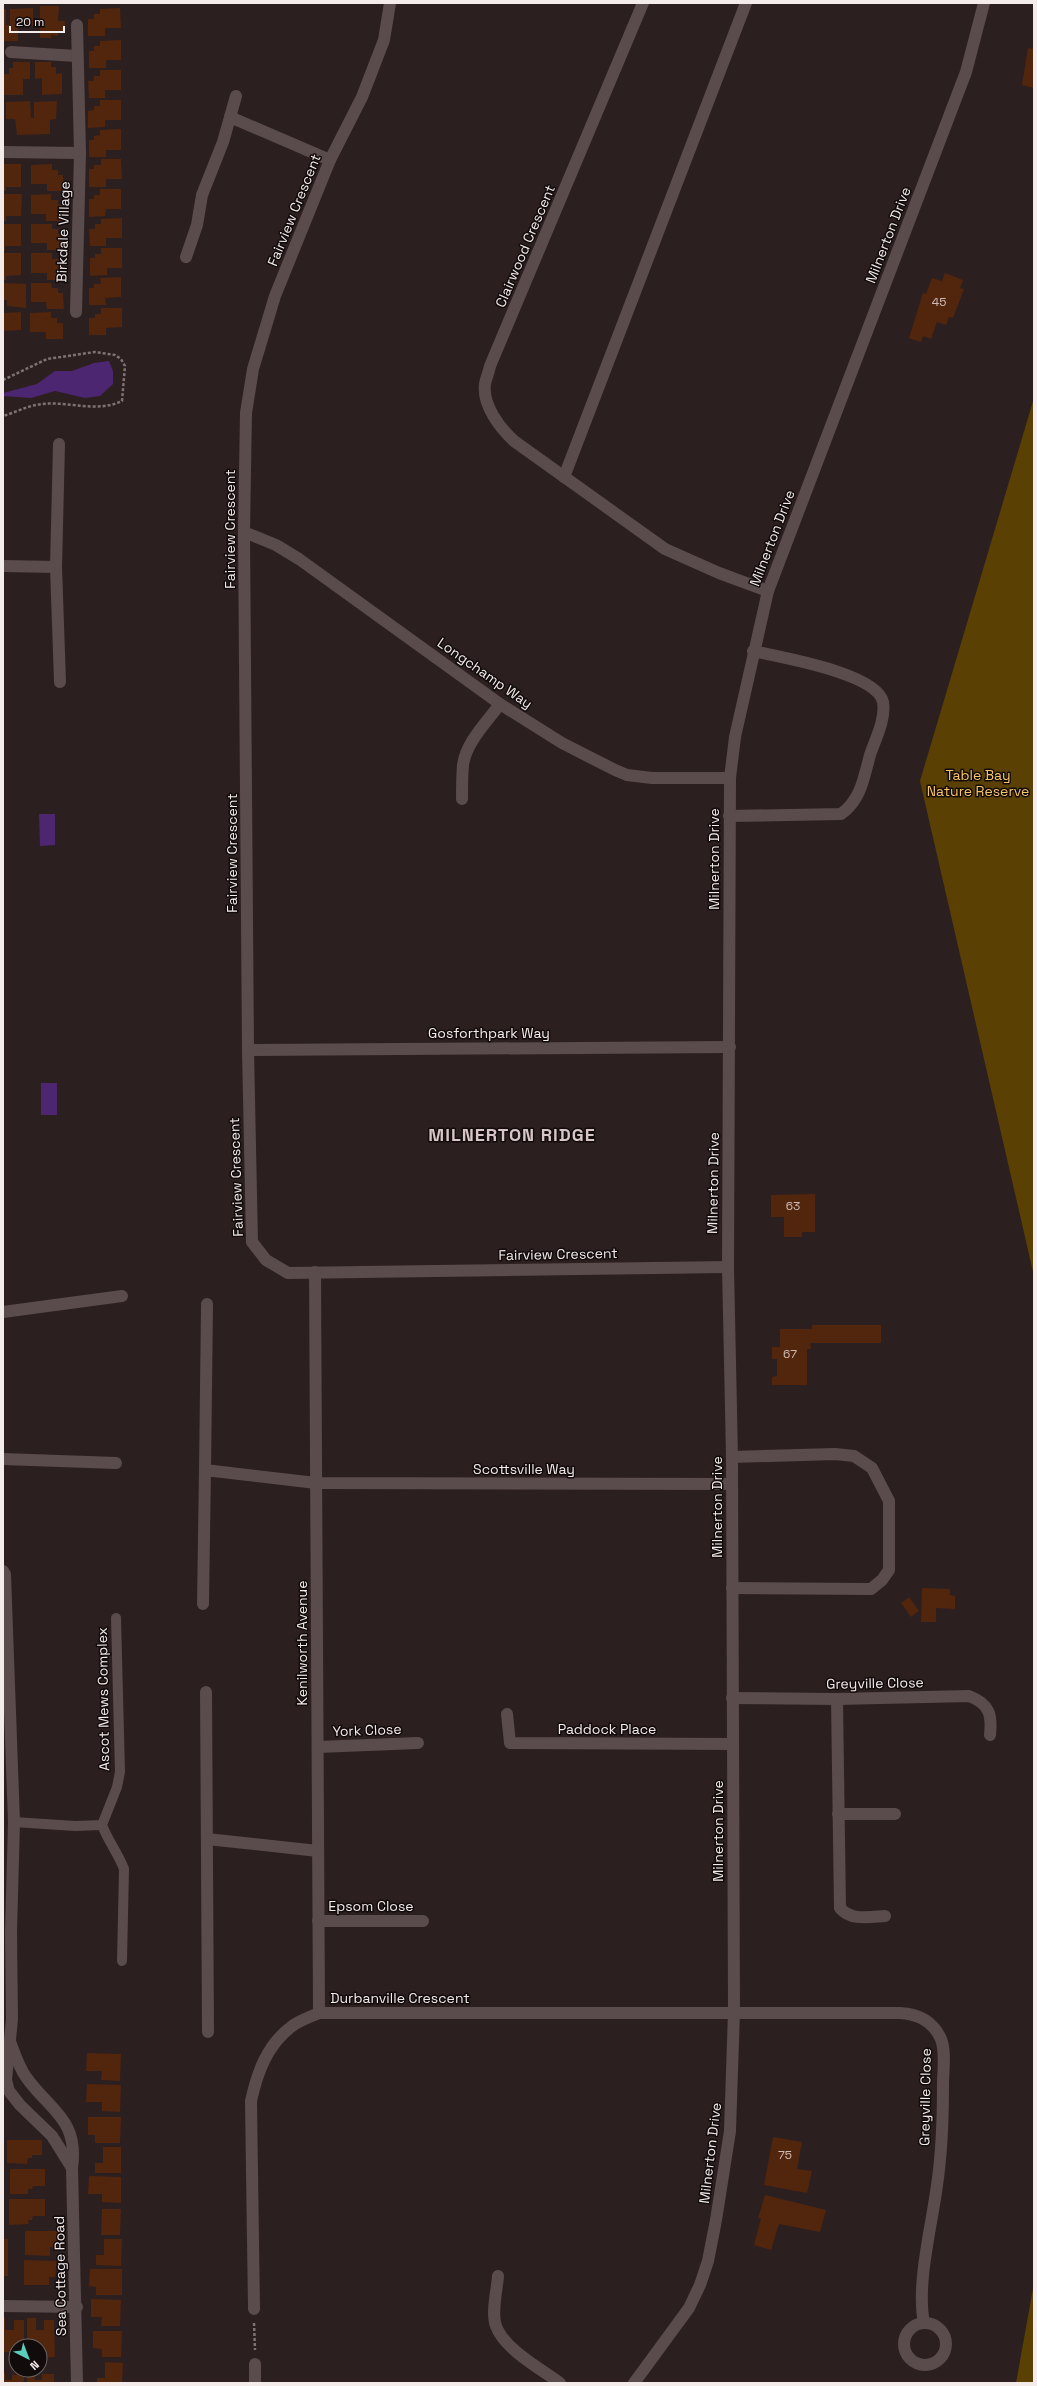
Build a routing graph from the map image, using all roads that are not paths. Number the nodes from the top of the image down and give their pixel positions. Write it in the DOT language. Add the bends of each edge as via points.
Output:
graph roads {
  1 [pos="390,3"];
  2 [pos="643,3"];
  3 [pos="746,3"];
  4 [pos="984,3"];
  5 [pos="77,25"];
  6 [pos="11,52"];
  7 [pos="77,56"];
  8 [pos="236,96"];
  9 [pos="230,117"];
  10 [pos="3,152"];
  11 [pos="80,153"];
  12 [pos="330,160"];
  13 [pos="186,257"];
  14 [pos="76,312"];
  15 [pos="58,444"];
  16 [pos="564,477"];
  17 [pos="244,532"];
  18 [pos="3,566"];
  19 [pos="56,567"];
  20 [pos="768,591"];
  21 [pos="753,651"];
  22 [pos="60,682"];
  23 [pos="500,704"];
  24 [pos="730,778"];
  25 [pos="462,799"];
  26 [pos="729,816"];
  27 [pos="730,1047"];
  28 [pos="248,1050"];
  29 [pos="728,1267"];
  30 [pos="315,1272"];
  31 [pos="122,1296"];
  32 [pos="207,1304"];
  33 [pos="3,1312"];
  34 [pos="732,1457"];
  35 [pos="3,1459"];
  36 [pos="116,1462"];
  37 [pos="205,1470"];
  38 [pos="316,1483"];
  39 [pos="732,1484"];
  40 [pos="3,1571"];
  41 [pos="732,1588"];
  42 [pos="203,1604"];
  43 [pos="116,1618"];
  44 [pos="206,1692"];
  45 [pos="732,1698"];
  46 [pos="837,1699"];
  47 [pos="507,1714"];
  48 [pos="7,1717"];
  49 [pos="990,1735"];
  50 [pos="418,1743"];
  51 [pos="733,1744"];
  52 [pos="318,1747"];
  53 [pos="838,1814"];
  54 [pos="895,1814"];
  55 [pos="14,1822"];
  56 [pos="102,1825"];
  57 [pos="207,1839"];
  58 [pos="318,1851"];
  59 [pos="885,1916"];
  60 [pos="318,1921"];
  61 [pos="423,1921"];
  62 [pos="10,1932"];
  63 [pos="3,1949"];
  64 [pos="122,1961"];
  65 [pos="734,2012"];
  66 [pos="319,2013"];
  67 [pos="12,2018"];
  68 [pos="3,2029"];
  69 [pos="208,2032"];
  70 [pos="11,2042"];
  71 [pos="72,2168"];
  72 [pos="498,2276"];
  73 [pos="3,2306"];
  74 [pos="76,2307"];
  75 [pos="254,2309"];
  76 [pos="924,2323"];
  77 [pos="255,2364"];
  78 [pos="77,2383"];
  79 [pos="255,2383"];
  80 [pos="560,2383"];
  81 [pos="634,2383"];
  1 -- 12 [label="street, Fairview Crescent" via="384,40 362,97"];
  2 -- 16 [label="street, Clairwood Crescent" via="484,385 500,428"];
  3 -- 16 [label="street"];
  4 -- 20 [label="street, Milnerton Drive" via="964,79"];
  5 -- 7 [label="street, Birkdale Village"];
  6 -- 7 [label="street"];
  7 -- 11 [label="street, Birkdale Village"];
  8 -- 9 [label="street"];
  9 -- 12 [label="street"];
  9 -- 13 [label="street" via="202,195 197,225"];
  10 -- 11 [label="street"];
  11 -- 14 [label="street, Birkdale Village"];
  12 -- 17 [label="street, Fairview Crescent" via="275,296 252,369 246,413"];
  15 -- 19 [label="street"];
  16 -- 20 [label="street, Clairwood Crescent" via="665,549"];
  17 -- 23 [label="street, Longchamp Way" via="276,545 299,559"];
  17 -- 28 [label="street, Fairview Crescent"];
  18 -- 19 [label="street"];
  19 -- 22 [label="street"];
  20 -- 21 [label="street, Milnerton Drive"];
  21 -- 24 [label="street, Milnerton Drive" via="735,737"];
  21 -- 26 [label="street" via="816,665 867,684 877,691 883,702 882,717 857,800 842,814"];
  23 -- 24 [label="street, Longchamp Way" via="562,743 627,775 652,778"];
  23 -- 25 [label="street" via="468,750 464,763"];
  24 -- 26 [label="street, Milnerton Drive"];
  26 -- 27 [label="street, Milnerton Drive"];
  27 -- 28 [label="street, Gosforthpark Way"];
  27 -- 29 [label="street, Milnerton Drive"];
  28 -- 30 [label="street, Fairview Crescent" via="252,1242 266,1260 279,1269 288,1273"];
  29 -- 30 [label="street, Fairview Crescent"];
  29 -- 34 [label="street, Milnerton Drive"];
  30 -- 38 [label="street, Kenilworth Avenue"];
  31 -- 33 [label="street"];
  32 -- 37 [label="street"];
  34 -- 39 [label="street, Milnerton Drive"];
  34 -- 41 [label="street" via="835,1454 854,1456 872,1468 889,1501 889,1570 882,1580 870,1589"];
  35 -- 36 [label="street"];
  37 -- 38 [label="street, Scottsville Way"];
  37 -- 42 [label="street"];
  38 -- 39 [label="street, Scottsville Way"];
  38 -- 52 [label="street, Kenilworth Avenue"];
  39 -- 41 [label="street, Milnerton Drive"];
  40 -- 48 [label="street, Sea Cottage Road"];
  41 -- 45 [label="street, Milnerton Drive"];
  43 -- 56 [label="lane, Ascot Mews Complex" via="120,1772"];
  44 -- 57 [label="street"];
  45 -- 46 [label="street, Greyville Close"];
  45 -- 51 [label="street, Milnerton Drive"];
  46 -- 49 [label="street, Greyville Close" via="969,1696 986,1707 991,1717"];
  46 -- 53 [label="street"];
  47 -- 51 [label="street, Paddock Place" via="510,1743"];
  48 -- 55 [label="street, Sea Cottage Road"];
  50 -- 52 [label="street, York Close"];
  51 -- 65 [label="street, Milnerton Drive"];
  52 -- 58 [label="street, Kenilworth Avenue"];
  53 -- 54 [label="street"];
  53 -- 59 [label="street" via="840,1908 855,1917"];
  55 -- 56 [label="lane"];
  55 -- 62 [label="street, Sea Cottage Road"];
  56 -- 64 [label="lane" via="108,1842 119,1856 124,1869"];
  57 -- 58 [label="street"];
  57 -- 69 [label="street"];
  58 -- 60 [label="street, Kenilworth Avenue"];
  60 -- 61 [label="street, Epsom Close"];
  60 -- 66 [label="street, Kenilworth Avenue"];
  62 -- 63 [label="street"];
  62 -- 67 [label="street, Sea Cottage Road"];
  65 -- 66 [label="street, Durbanville Crescent"];
  65 -- 76 [label="street, Greyville Close" via="916,2014 931,2026 940,2039 943,2052 943,2100 938,2183 921,2289"];
  65 -- 81 [label="street, Milnerton Drive" via="729,2138 708,2261 689,2308"];
  66 -- 75 [label="street, Durbanville Crescent" via="291,2027 266,2054 257,2074 250,2101"];
  67 -- 68 [label="street"];
  67 -- 70 [label="street, Sea Cottage Road"];
  70 -- 71 [label="street, Sea Cottage Road" via="20,2068 49,2102 72,2135 75,2150"];
  70 -- 71 [label="street, Sea Cottage Road" via="6,2080 9,2091 52,2136"];
  71 -- 74 [label="street, Sea Cottage Road"];
  72 -- 80 [label="street" via="495,2316 500,2333 514,2349"];
  73 -- 74 [label="street"];
  74 -- 78 [label="street, Sea Cottage Road"];
  77 -- 79 [label="street"];
}
